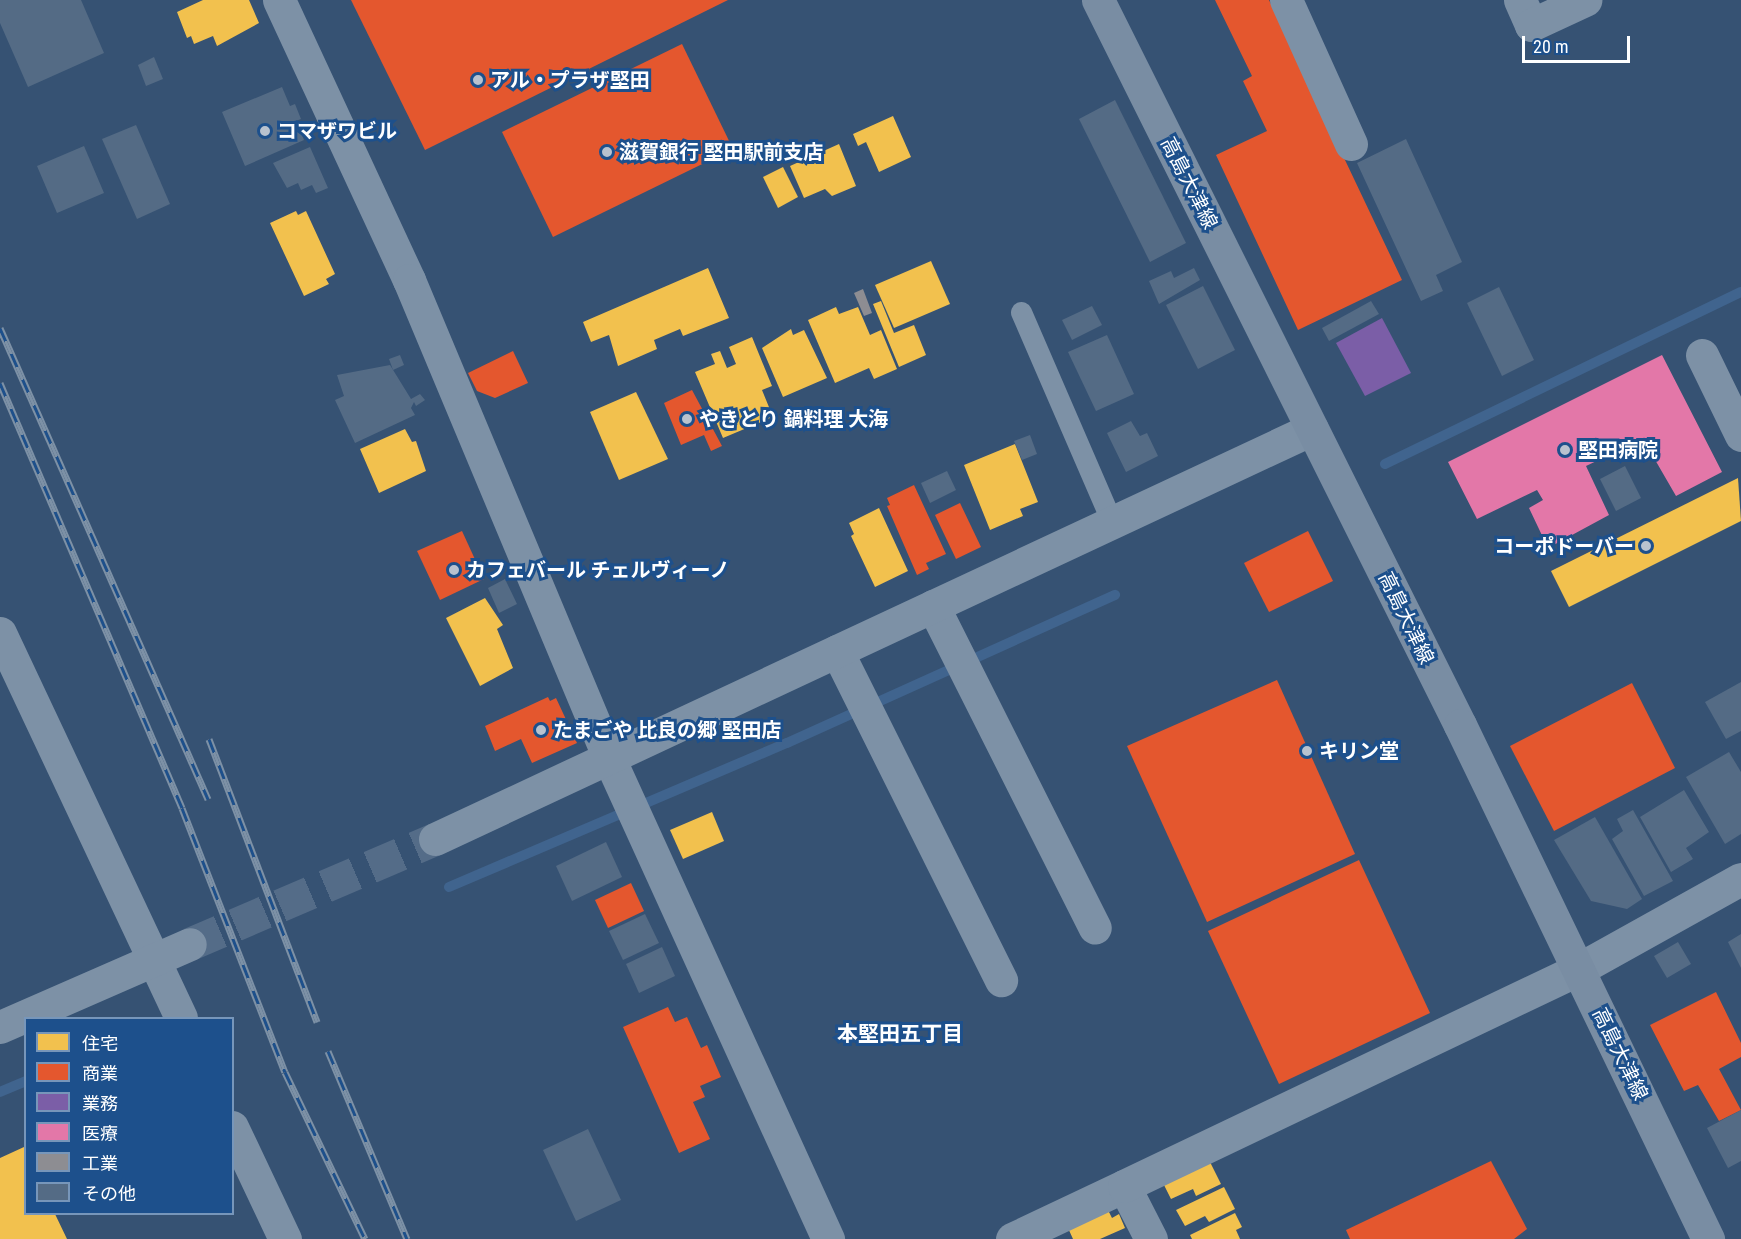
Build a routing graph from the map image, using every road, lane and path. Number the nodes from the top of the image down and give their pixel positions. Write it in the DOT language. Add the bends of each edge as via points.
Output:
graph roads {
  1 [pos="279,0"];
  2 [pos="1098,0"];
  3 [pos="1286,0"];
  4 [pos="1520,0"];
  5 [pos="1585,0"];
  6 [pos="1351,144"];
  7 [pos="1021,312"];
  8 [pos="1702,355"];
  9 [pos="1312,429"];
  10 [pos="1741,435"];
  11 [pos="1112,522"];
  12 [pos="933,606"];
  13 [pos="0,633"];
  14 [pos="837,651"];
  15 [pos="609,758"];
  16 [pos="435,839"];
  17 [pos="1741,879"];
  18 [pos="1095,928"];
  19 [pos="190,944"];
  20 [pos="153,960"];
  21 [pos="1579,969"];
  22 [pos="1001,980"];
  23 [pos="181,1017"];
  24 [pos="0,1027"];
  25 [pos="234,1131"];
  26 [pos="1124,1186"];
  27 [pos="285,1239"];
  28 [pos="828,1239"];
  29 [pos="1012,1239"];
  30 [pos="1151,1239"];
  31 [pos="1708,1239"];
  1 -- 15 [label="street" via="409,280"];
  2 -- 9 [label="main road, 高島大津線"];
  3 -- 6 [label="street"];
  4 -- 5 [label="street" via="1531,25"];
  7 -- 11 [label="lane"];
  8 -- 10 [label="street"];
  9 -- 11 [label="street"];
  9 -- 21 [label="main road, 高島大津線"];
  11 -- 12 [label="street"];
  12 -- 14 [label="street"];
  12 -- 18 [label="street"];
  13 -- 20 [label="street"];
  14 -- 15 [label="street"];
  14 -- 22 [label="street"];
  15 -- 16 [label="street"];
  15 -- 28 [label="street"];
  17 -- 21 [label="street"];
  19 -- 20 [label="street"];
  20 -- 23 [label="street"];
  20 -- 24 [label="street"];
  21 -- 26 [label="street"];
  21 -- 31 [label="main road, 高島大津線"];
  25 -- 27 [label="street"];
  26 -- 29 [label="street"];
  26 -- 30 [label="street"];
}
